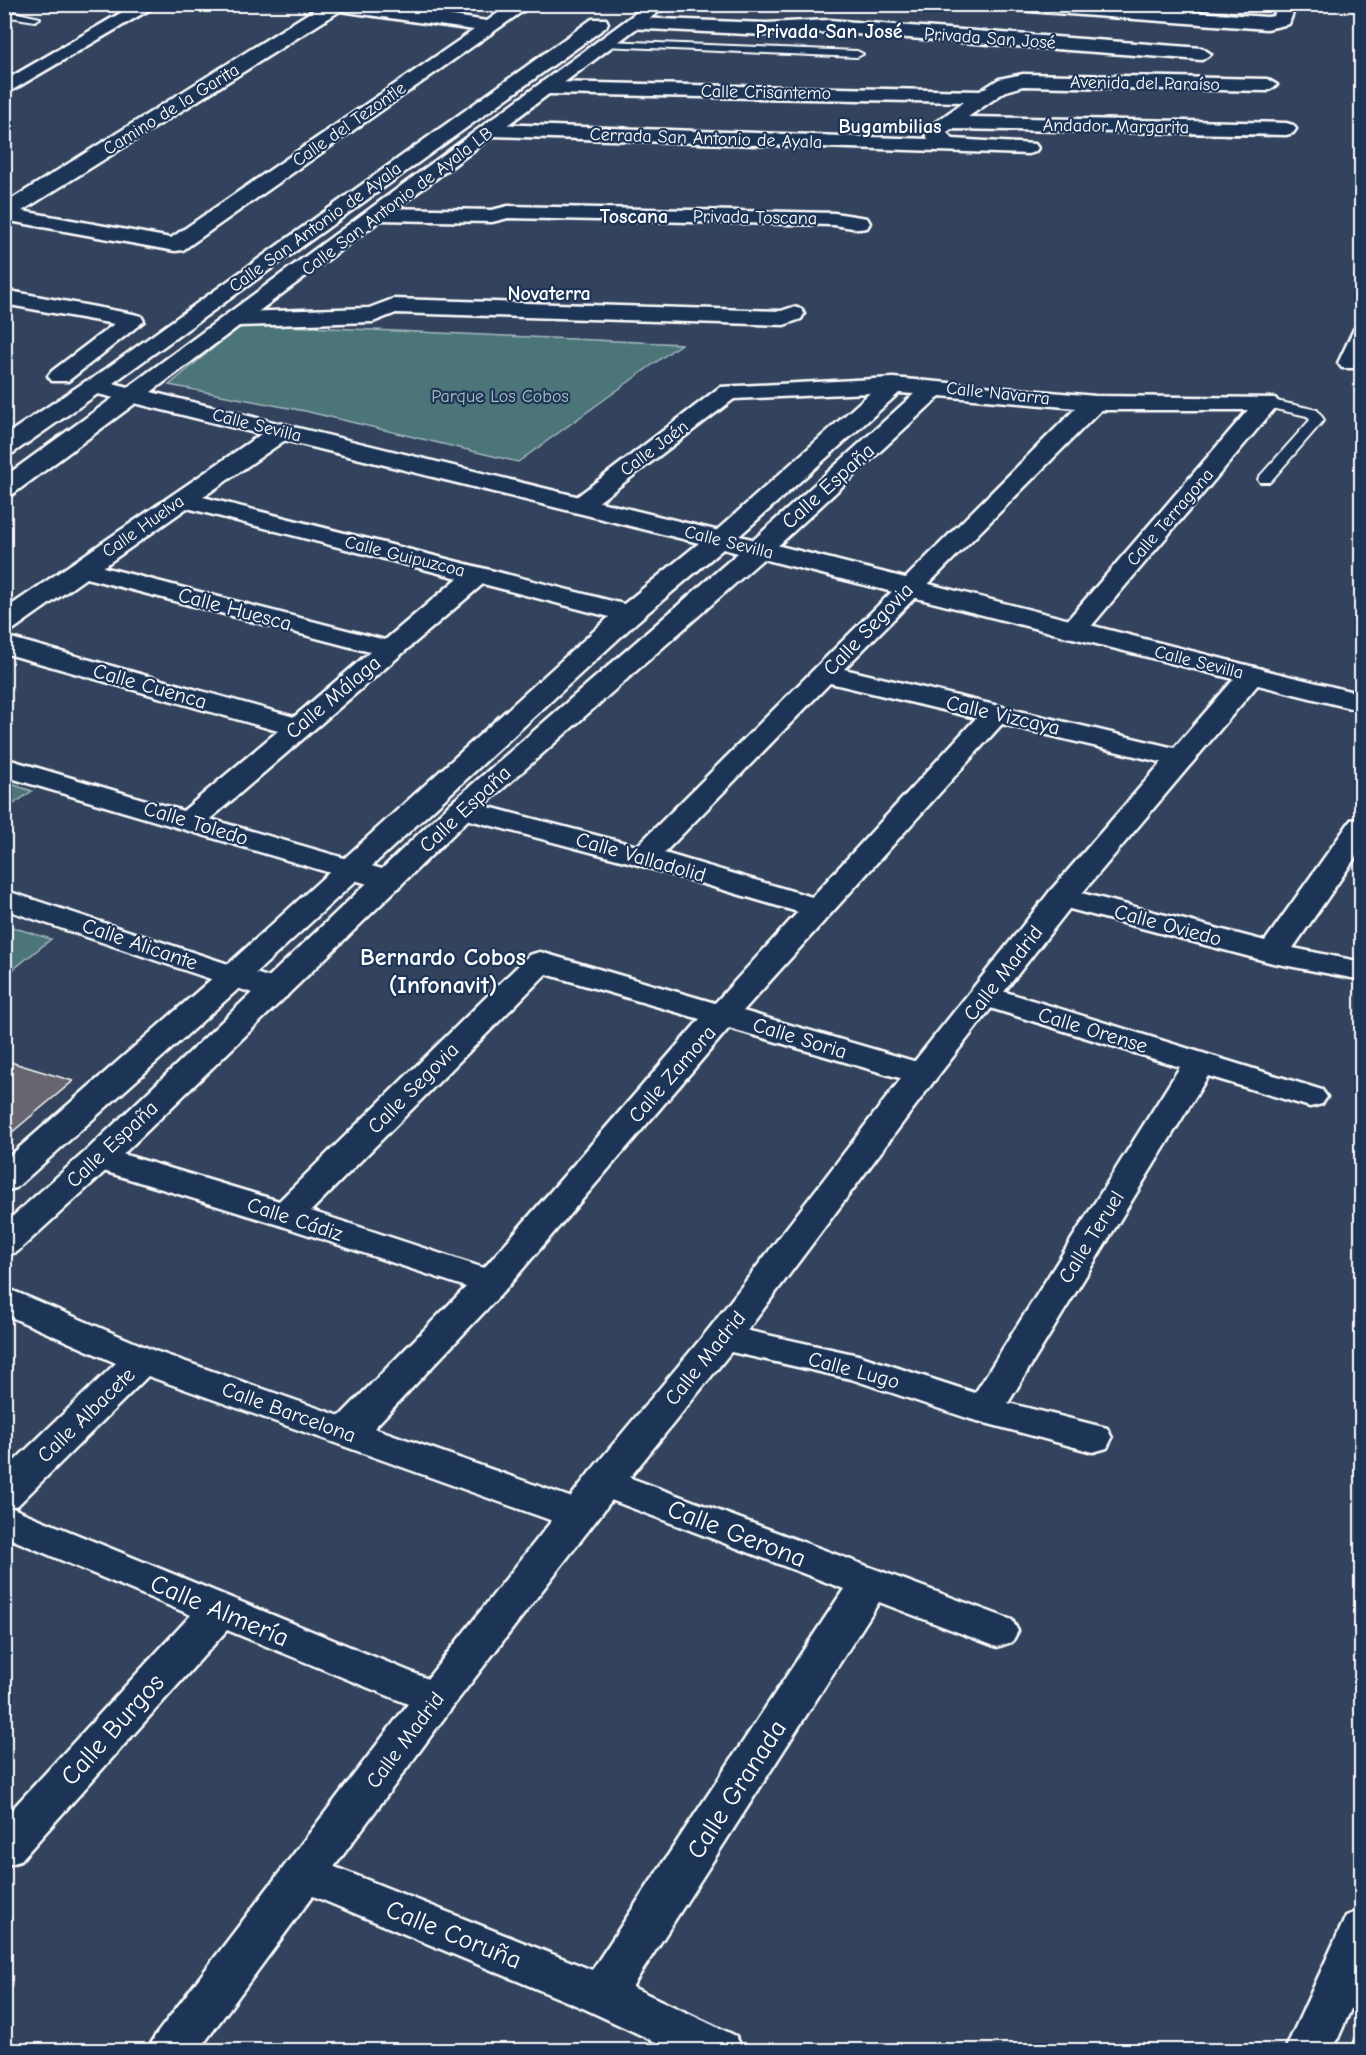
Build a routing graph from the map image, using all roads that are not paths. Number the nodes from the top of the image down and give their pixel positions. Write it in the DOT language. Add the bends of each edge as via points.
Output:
graph roads {
  1 [pos="150,4"];
  2 [pos="332,4"];
  3 [pos="524,4"];
  4 [pos="660,4"];
  5 [pos="1004,4"];
  6 [pos="1287,4"];
  7 [pos="337,5"];
  8 [pos="616,11"];
  9 [pos="4,13"];
  10 [pos="35,18"];
  11 [pos="634,24"];
  12 [pos="489,27"];
  13 [pos="607,44"];
  14 [pos="555,54"];
  15 [pos="857,54"];
  16 [pos="1203,54"];
  17 [pos="587,59"];
  18 [pos="1267,85"];
  19 [pos="548,88"];
  20 [pos="4,89"];
  21 [pos="983,97"];
  22 [pos="946,123"];
  23 [pos="1286,129"];
  24 [pos="491,130"];
  25 [pos="949,146"];
  26 [pos="1028,148"];
  27 [pos="385,209"];
  28 [pos="4,214"];
  29 [pos="859,223"];
  30 [pos="314,227"];
  31 [pos="351,235"];
  32 [pos="4,297"];
  33 [pos="627,309"];
  34 [pos="4,319"];
  35 [pos="237,319"];
  36 [pos="1361,338"];
  37 [pos="108,339"];
  38 [pos="1350,363"];
  39 [pos="60,376"];
  40 [pos="893,385"];
  41 [pos="94,386"];
  42 [pos="936,387"];
  43 [pos="728,392"];
  44 [pos="132,395"];
  45 [pos="1095,403"];
  46 [pos="1267,403"];
  47 [pos="4,422"];
  48 [pos="33,428"];
  49 [pos="282,431"];
  50 [pos="4,448"];
  51 [pos="1265,479"];
  52 [pos="4,489"];
  53 [pos="182,499"];
  54 [pos="579,505"];
  55 [pos="719,540"];
  56 [pos="759,549"];
  57 [pos="81,569"];
  58 [pos="478,575"];
  59 [pos="906,590"];
  60 [pos="629,614"];
  61 [pos="4,622"];
  62 [pos="1073,630"];
  63 [pos="4,644"];
  64 [pos="389,649"];
  65 [pos="824,673"];
  66 [pos="1252,675"];
  67 [pos="1362,703"];
  68 [pos="996,713"];
  69 [pos="296,727"];
  70 [pos="1181,759"];
  71 [pos="4,767"];
  72 [pos="462,809"];
  73 [pos="189,821"];
  74 [pos="1362,826"];
  75 [pos="643,857"];
  76 [pos="348,870"];
  77 [pos="388,881"];
  78 [pos="1062,897"];
  79 [pos="4,899"];
  80 [pos="818,908"];
  81 [pos="1273,953"];
  82 [pos="540,962"];
  83 [pos="1360,971"];
  84 [pos="234,976"];
  85 [pos="275,990"];
  86 [pos="986,996"];
  87 [pos="722,1015"];
  88 [pos="1199,1064"];
  89 [pos="922,1074"];
  90 [pos="1310,1097"];
  91 [pos="99,1158"];
  92 [pos="4,1180"];
  93 [pos="286,1215"];
  94 [pos="4,1244"];
  95 [pos="491,1283"];
  96 [pos="4,1299"];
  97 [pos="722,1338"];
  98 [pos="142,1360"];
  99 [pos="984,1410"];
  100 [pos="346,1433"];
  101 [pos="1093,1438"];
  102 [pos="604,1482"];
  103 [pos="4,1495"];
  104 [pos="578,1515"];
  105 [pos="4,1520"];
  106 [pos="869,1584"];
  107 [pos="220,1610"];
  108 [pos="997,1631"];
  109 [pos="435,1699"];
  110 [pos="4,1848"];
  111 [pos="306,1873"];
  112 [pos="1362,1929"];
  113 [pos="602,1995"];
  114 [pos="172,2050"];
  115 [pos="719,2050"];
  116 [pos="1309,2050"];
  1 -- 20 [label="street"];
  2 -- 7 [label="street"];
  3 -- 12 [label="street, Calle del Tezontle"];
  4 -- 11 [label="street, Calle San Antonio de Ayala LB"];
  5 -- 6 [label="street" via="1267,23 1282,20"];
  7 -- 12 [label="street"];
  7 -- 28 [label="street, Camino de la Garita"];
  8 -- 14 [label="street, Calle San Antonio de Ayala"];
  9 -- 10 [label="lane"];
  11 -- 13 [label="street, Calle San Antonio de Ayala LB"];
  11 -- 16 [label="street, Privada San José" via="766,29 829,26"];
  12 -- 28 [label="street, Calle del Tezontle" via="175,245"];
  13 -- 15 [label="lane"];
  13 -- 17 [label="street, Calle San Antonio de Ayala LB"];
  14 -- 17 [label="street"];
  14 -- 30 [label="street, Calle San Antonio de Ayala"];
  17 -- 19 [label="street, Calle San Antonio de Ayala LB"];
  18 -- 21 [label="street, Avenida del Paraíso" via="1023,81 1006,83"];
  19 -- 21 [label="street, Calle Crisantemo"];
  19 -- 24 [label="street, Calle San Antonio de Ayala LB"];
  21 -- 22 [label="street, Avenida del Paraíso"];
  22 -- 23 [label="street, Andador Margarita"];
  22 -- 25 [label="street" via="936,135"];
  24 -- 25 [label="street, Cerrada San Antonio de Ayala"];
  24 -- 27 [label="street, Calle San Antonio de Ayala LB"];
  25 -- 26 [label="street, Cerrada San Antonio de Ayala"];
  27 -- 29 [label="street, Privada Toscana" via="492,216 507,212 834,219"];
  27 -- 31 [label="street, Calle San Antonio de Ayala LB"];
  30 -- 31 [label="street"];
  30 -- 41 [label="street, Calle San Antonio de Ayala"];
  31 -- 35 [label="street, Calle San Antonio de Ayala LB"];
  32 -- 37 [label="street" via="133,321"];
  33 -- 33 [label="street" via="784,318 793,314 787,310"];
  33 -- 35 [label="street" via="393,306 373,315"];
  34 -- 37 [label="street"];
  35 -- 44 [label="street, Calle San Antonio de Ayala LB"];
  36 -- 38 [label="street"];
  37 -- 39 [label="street"];
  40 -- 42 [label="street, Calle Navarra"];
  40 -- 43 [label="street, Calle Navarra"];
  40 -- 55 [label="street, Calle España"];
  41 -- 44 [label="street, Calle Sevilla"];
  41 -- 48 [label="street, Calle San Antonio de Ayala"];
  42 -- 45 [label="street, Calle Navarra"];
  42 -- 56 [label="street, Calle España"];
  43 -- 54 [label="street, Calle Jaén"];
  44 -- 49 [label="street, Calle Sevilla"];
  44 -- 52 [label="street, Calle San Antonio de Ayala LB"];
  45 -- 46 [label="street, Calle Navarra"];
  45 -- 59 [label="street, Calle Segovia"];
  46 -- 51 [label="lane" via="1312,413 1317,420"];
  46 -- 62 [label="street, Calle Terragona"];
  47 -- 48 [label="street"];
  48 -- 50 [label="street, Calle San Antonio de Ayala"];
  49 -- 53 [label="street, Calle Huelva"];
  49 -- 54 [label="street, Calle Sevilla"];
  53 -- 57 [label="street, Calle Huelva"];
  53 -- 58 [label="street, Calle Guipuzcoa"];
  54 -- 55 [label="street, Calle Sevilla"];
  55 -- 56 [label="street, Calle Sevilla"];
  55 -- 60 [label="street, Calle España"];
  56 -- 59 [label="street, Calle Sevilla"];
  56 -- 72 [label="street, Calle España"];
  57 -- 61 [label="street, Calle Huelva"];
  57 -- 64 [label="street, Calle Huesca"];
  58 -- 60 [label="street, Calle Guipuzcoa"];
  58 -- 64 [label="street, Calle Málaga"];
  59 -- 62 [label="street, Calle Sevilla"];
  59 -- 65 [label="street, Calle Segovia"];
  60 -- 76 [label="street, Calle España"];
  62 -- 66 [label="street, Calle Sevilla"];
  63 -- 69 [label="street, Calle Cuenca"];
  64 -- 69 [label="street, Calle Málaga"];
  65 -- 68 [label="street, Calle Vizcaya"];
  65 -- 75 [label="street, Calle Segovia"];
  66 -- 67 [label="street, Calle Sevilla"];
  66 -- 70 [label="street, Calle Madrid"];
  68 -- 70 [label="street, Calle Vizcaya"];
  68 -- 80 [label="street, Calle Zamora"];
  69 -- 73 [label="street, Calle Málaga"];
  70 -- 78 [label="street, Calle Madrid"];
  71 -- 73 [label="street, Calle Toledo"];
  72 -- 75 [label="street, Calle Valladolid"];
  72 -- 77 [label="street, Calle España"];
  73 -- 76 [label="street, Calle Toledo"];
  74 -- 81 [label="street"];
  75 -- 80 [label="street, Calle Valladolid"];
  76 -- 77 [label="street, Calle Toledo"];
  76 -- 84 [label="street, Calle España"];
  77 -- 85 [label="street, Calle España"];
  78 -- 81 [label="street, Calle Oviedo"];
  78 -- 86 [label="street, Calle Madrid"];
  79 -- 84 [label="street, Calle Alicante"];
  80 -- 87 [label="street, Calle Zamora"];
  81 -- 83 [label="street, Calle Oviedo"];
  82 -- 87 [label="street, Calle Soria"];
  82 -- 93 [label="street, Calle Segovia"];
  84 -- 85 [label="street, Calle Alicante"];
  84 -- 92 [label="street, Calle España"];
  85 -- 91 [label="street, Calle España"];
  86 -- 88 [label="street, Calle Orense"];
  86 -- 89 [label="street, Calle Madrid"];
  87 -- 89 [label="street, Calle Soria"];
  87 -- 95 [label="street, Calle Zamora"];
  88 -- 90 [label="street, Calle Orense"];
  88 -- 99 [label="street, Calle Teruel"];
  89 -- 97 [label="street, Calle Madrid"];
  91 -- 93 [label="street, Calle Cádiz"];
  91 -- 94 [label="street, Calle España"];
  93 -- 95 [label="street, Calle Cádiz"];
  95 -- 100 [label="street, Calle Zamora"];
  96 -- 98 [label="street, Calle Barcelona"];
  97 -- 99 [label="street, Calle Lugo" via="858,1368"];
  97 -- 102 [label="street, Calle Madrid"];
  98 -- 100 [label="street, Calle Barcelona"];
  98 -- 103 [label="street, Calle Albacete"];
  99 -- 101 [label="street, Calle Lugo"];
  100 -- 104 [label="street, Calle Barcelona"];
  102 -- 104 [label="street, Calle Madrid"];
  102 -- 106 [label="street, Calle Gerona"];
  104 -- 109 [label="street, Calle Madrid"];
  105 -- 107 [label="street, Calle Almería"];
  106 -- 108 [label="street, Calle Gerona"];
  106 -- 113 [label="street, Calle Granada"];
  107 -- 109 [label="street, Calle Almería"];
  107 -- 110 [label="street, Calle Burgos"];
  109 -- 111 [label="street, Calle Madrid"];
  111 -- 113 [label="street, Calle Coruña"];
  111 -- 114 [label="street, Calle Madrid"];
  112 -- 116 [label="street"];
  113 -- 115 [label="street, Calle Coruña"];
}
